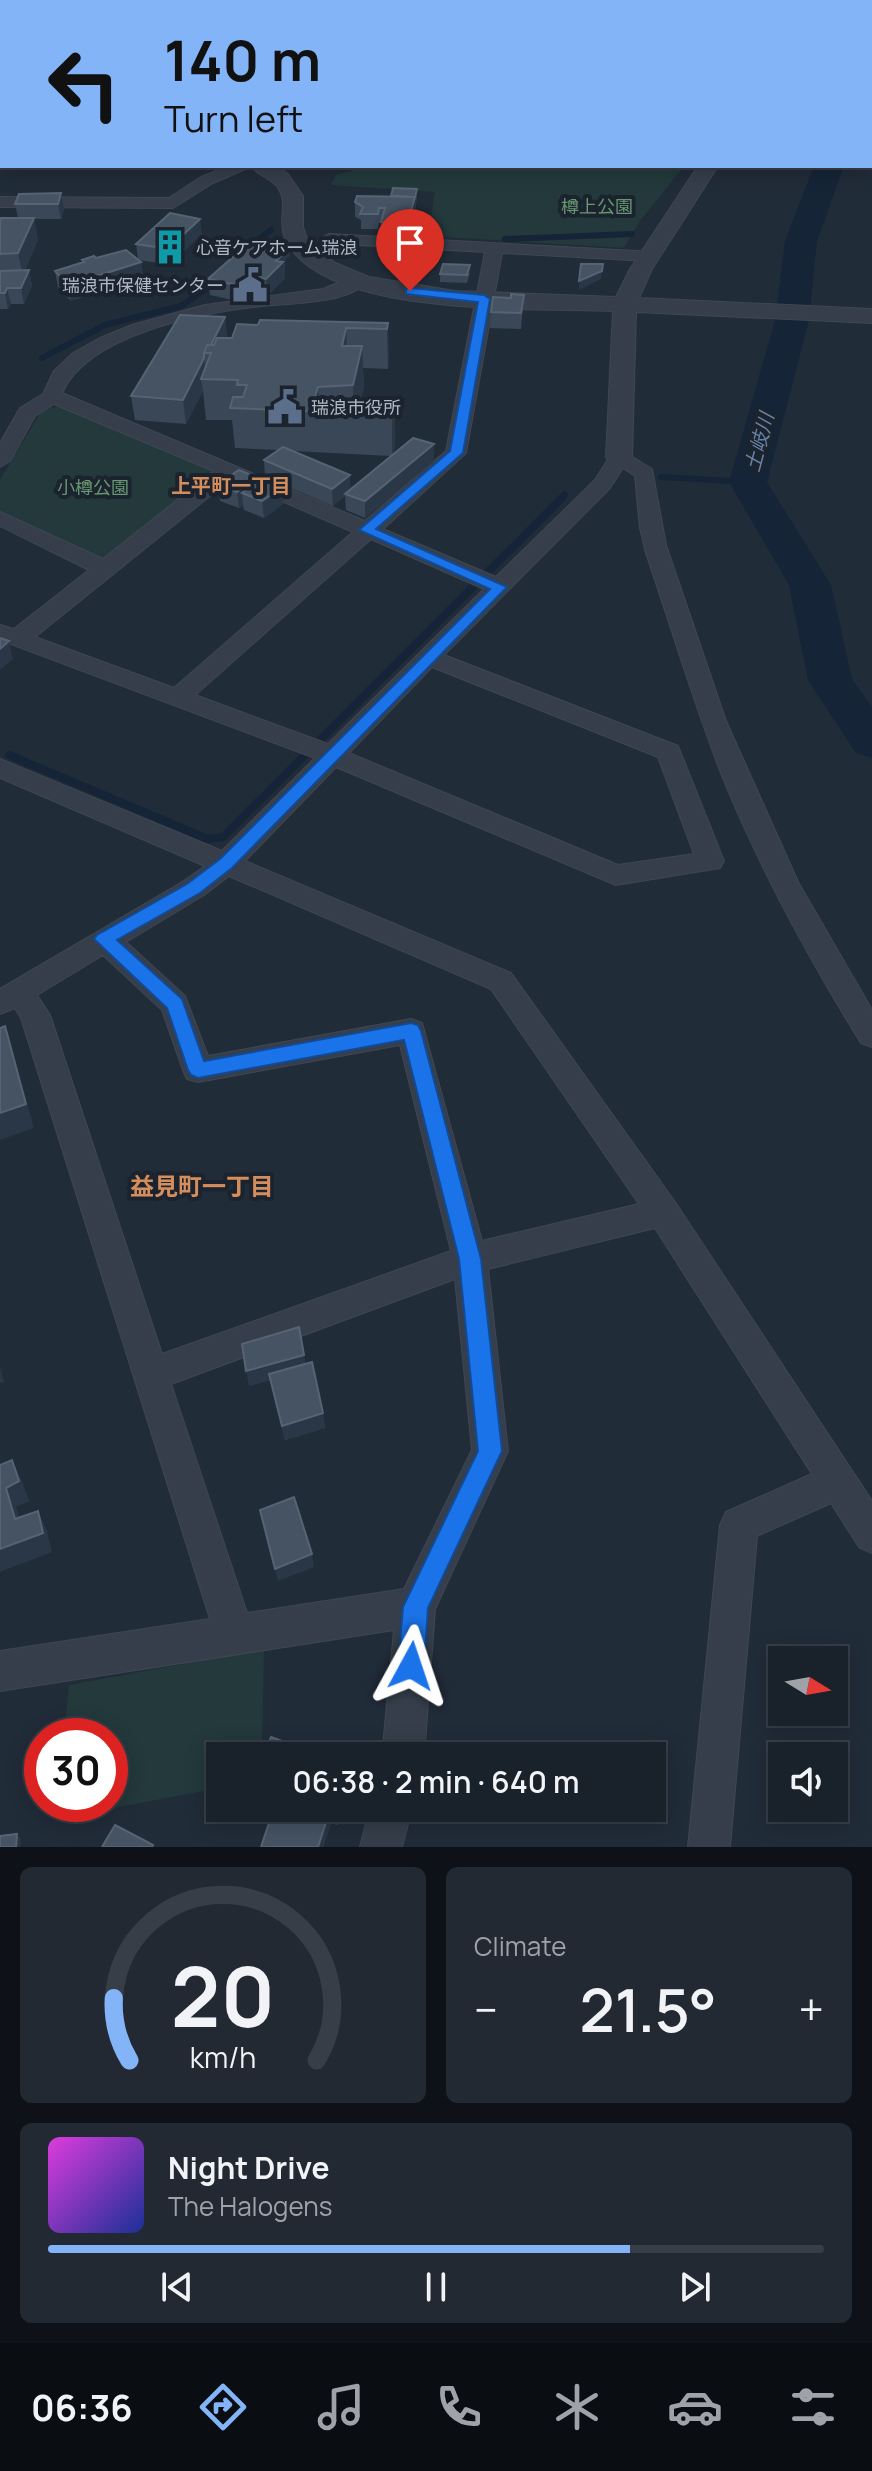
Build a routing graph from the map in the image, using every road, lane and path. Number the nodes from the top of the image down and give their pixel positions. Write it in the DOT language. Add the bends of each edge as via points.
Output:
graph roads {
  1 [pos="239,168"];
  2 [pos="264,168"];
  3 [pos="707,168"];
  4 [pos="0,202"];
  5 [pos="329,239"];
  6 [pos="495,247"];
  7 [pos="649,256"];
  8 [pos="359,281"];
  9 [pos="484,299"];
  10 [pos="625,304"];
  11 [pos="872,316"];
  12 [pos="51,397"];
  13 [pos="619,457"];
  14 [pos="0,461"];
  15 [pos="229,470"];
  16 [pos="0,518"];
  17 [pos="366,530"];
  18 [pos="103,568"];
  19 [pos="488,582"];
  20 [pos="9,635"];
  21 [pos="428,657"];
  22 [pos="177,698"];
  23 [pos="319,750"];
  24 [pos="0,768"];
  25 [pos="226,864"];
  26 [pos="104,939"];
  27 [pos="10,998"];
  28 [pos="872,1035"];
  29 [pos="663,1212"];
  30 [pos="470,1259"];
  31 [pos="150,1375"];
  32 [pos="837,1482"];
  33 [pos="872,1534"];
  34 [pos="416,1607"];
  35 [pos="234,1633"];
  36 [pos="0,1671"];
  37 [pos="404,1742"];
  38 [pos="387,1822"];
  39 [pos="381,1847"];
  40 [pos="709,1847"];
  1 -- 4 [label="street" via="207,180 173,203"];
  2 -- 8 [label="street" via="290,190 291,227 304,251"];
  3 -- 7 [label="street"];
  5 -- 6 [label="street"];
  6 -- 7 [label="street"];
  6 -- 9 [label="street"];
  7 -- 10 [label="street"];
  8 -- 9 [label="street"];
  8 -- 12 [label="street" via="333,293 215,309 125,335 67,368 53,382"];
  9 -- 10 [label="street"];
  9 -- 17 [label="street" via="456,453"];
  10 -- 11 [label="street"];
  10 -- 13 [label="street"];
  12 -- 14 [label="street" via="27,412"];
  12 -- 15 [label="street"];
  13 -- 19 [label="street" via="603,484"];
  13 -- 28 [label="street" via="645,473 654,544 742,797 773,863"];
  15 -- 17 [label="street"];
  15 -- 18 [label="street"];
  16 -- 18 [label="street"];
  17 -- 19 [label="street"];
  17 -- 22 [label="street"];
  18 -- 20 [label="street"];
  19 -- 21 [label="street"];
  20 -- 22 [label="street"];
  21 -- 23 [label="street"];
  21 -- 23 [label="street" via="669,752 710,861 616,875"];
  22 -- 23 [label="street"];
  23 -- 25 [label="street"];
  24 -- 25 [label="street"];
  25 -- 26 [label="street"];
  25 -- 29 [label="street" via="501,981"];
  26 -- 27 [label="street"];
  26 -- 30 [label="street" via="175,1004 198,1070 411,1031"];
  27 -- 31 [label="street" via="35,1015"];
  29 -- 30 [label="street"];
  29 -- 32 [label="street"];
  30 -- 31 [label="street"];
  30 -- 34 [label="street" via="490,1451"];
  31 -- 35 [label="street"];
  32 -- 33 [label="street"];
  32 -- 40 [label="street" via="739,1525"];
  34 -- 35 [label="street"];
  34 -- 37 [label="street"];
  35 -- 36 [label="street"];
  38 -- 39 [label="street"];
}
